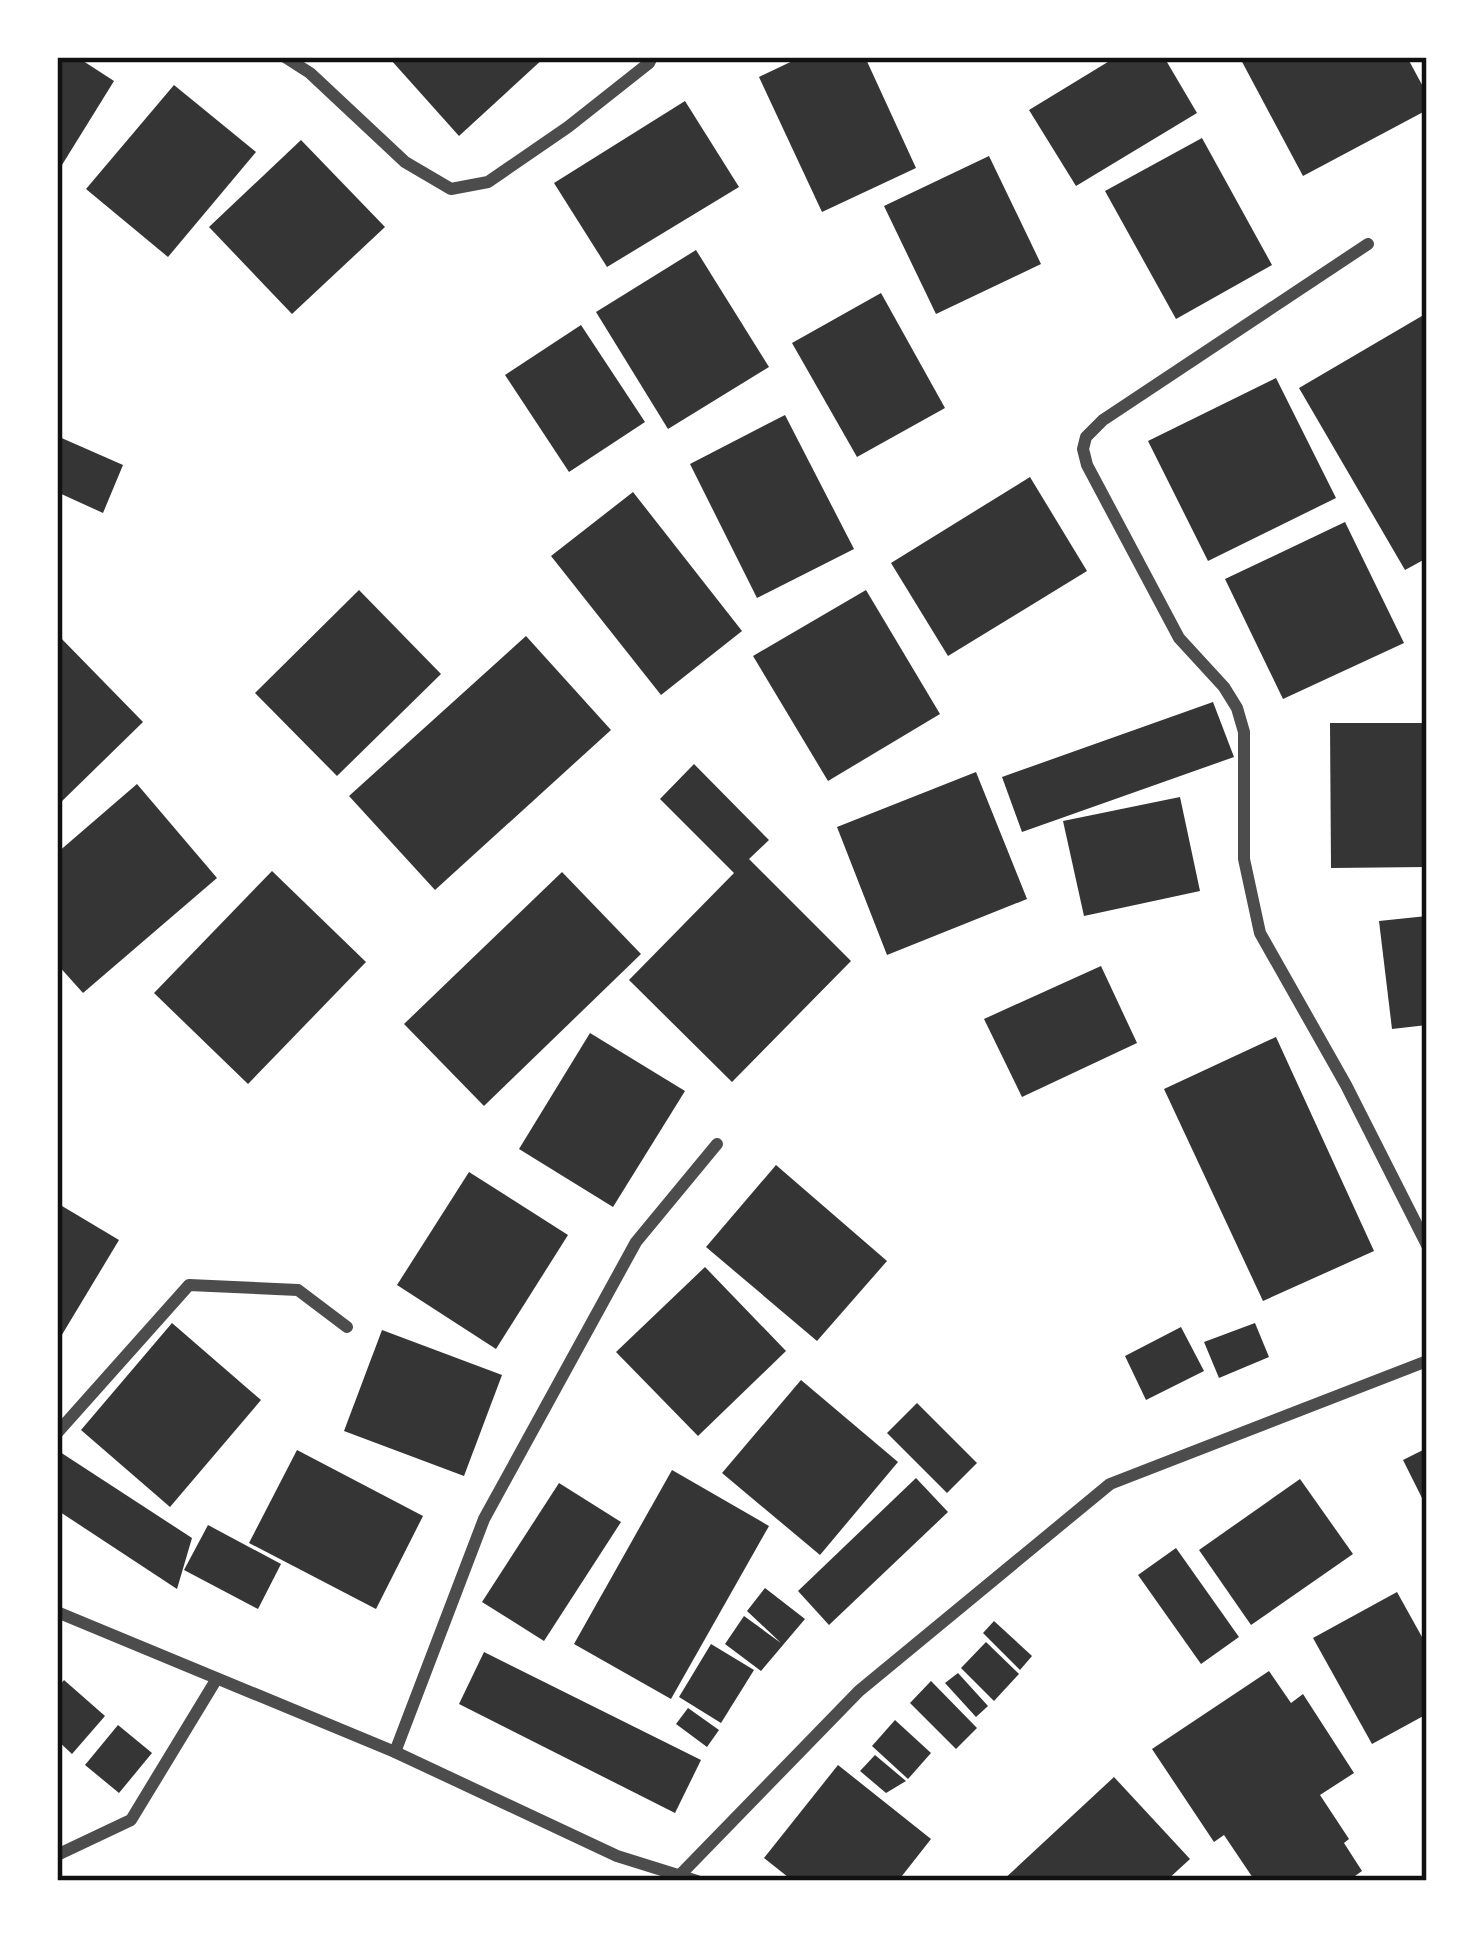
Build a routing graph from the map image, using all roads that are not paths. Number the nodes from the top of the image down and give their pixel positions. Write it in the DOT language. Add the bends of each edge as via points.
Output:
graph roads {
  1 [pos="285,57"];
  2 [pos="652,57"];
  3 [pos="1368,244"];
  4 [pos="717,1144"];
  5 [pos="1427,1245"];
  6 [pos="347,1327"];
  7 [pos="1427,1361"];
  8 [pos="57,1433"];
  9 [pos="57,1612"];
  10 [pos="216,1680"];
  11 [pos="394,1752"];
  12 [pos="57,1855"];
  13 [pos="680,1876"];
  14 [pos="697,1881"];
  1 -- 2 [label="street" via="405,162 451,189 488,182"];
  3 -- 5 [label="street" via="1103,420 1083,449 1179,638 1237,708 1246,757 1244,859 1260,933"];
  4 -- 11 [label="street" via="636,1242 484,1519"];
  6 -- 8 [label="street" via="298,1290 189,1285"];
  7 -- 13 [label="street" via="1110,1484 860,1691"];
  9 -- 10 [label="street"];
  10 -- 11 [label="street"];
  10 -- 12 [label="street" via="131,1820"];
  11 -- 13 [label="street" via="617,1856"];
  13 -- 14 [label="street"];
}
